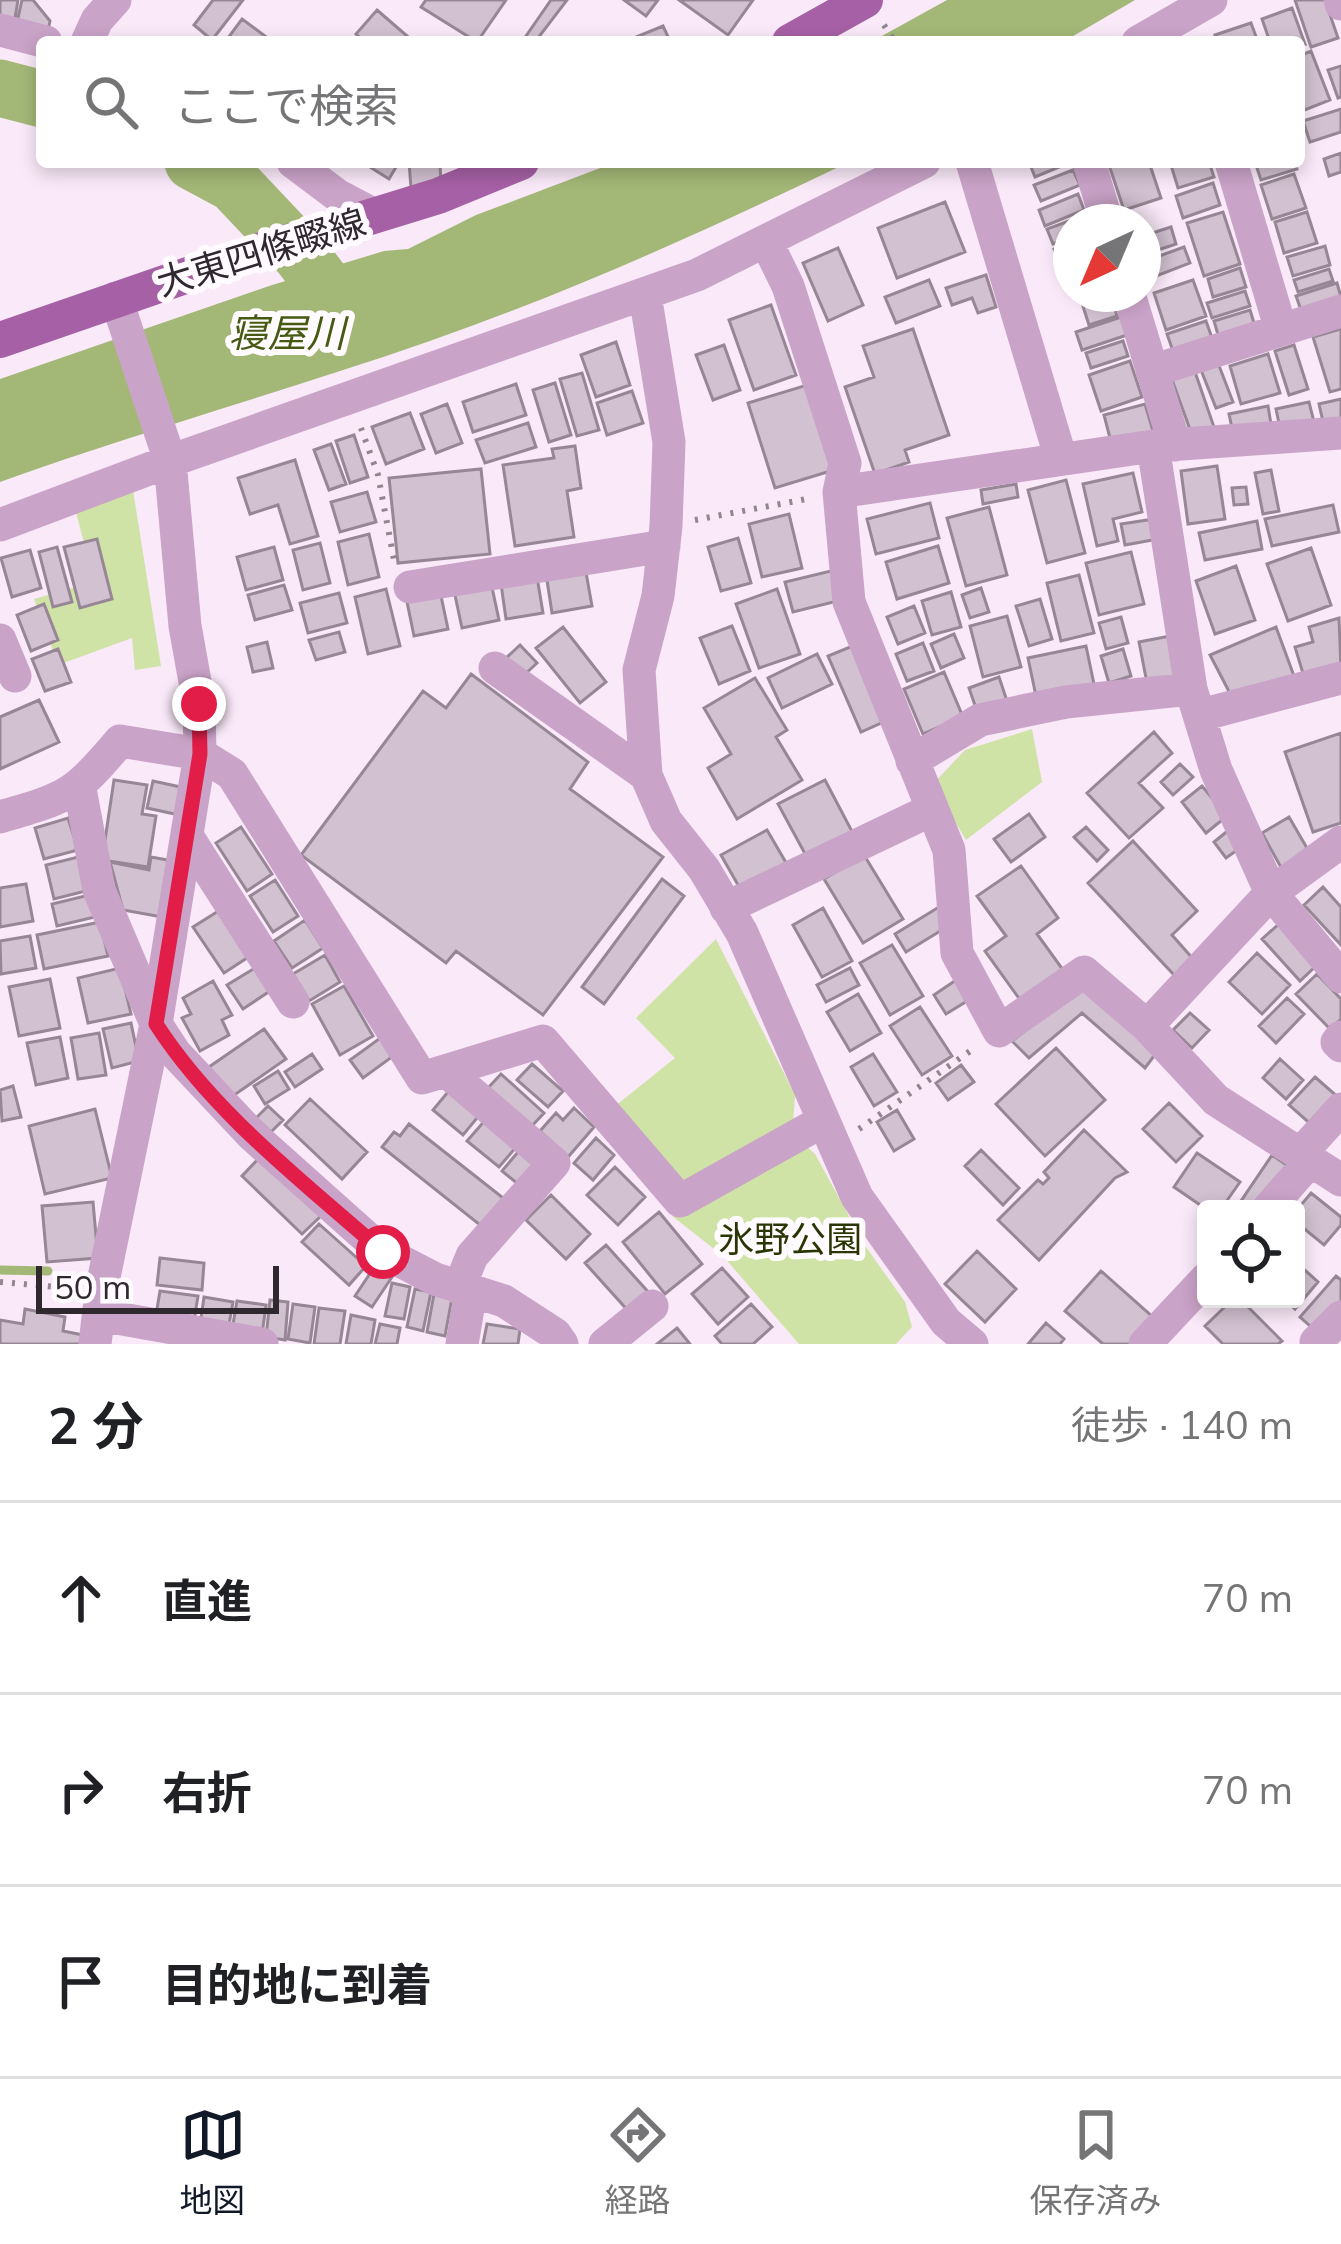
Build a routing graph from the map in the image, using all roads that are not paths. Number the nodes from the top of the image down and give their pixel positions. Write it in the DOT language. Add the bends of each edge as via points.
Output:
graph roads {
  1 [pos="115,0"];
  2 [pos="873,11"];
  3 [pos="1198,19"];
  4 [pos="0,30"];
  5 [pos="90,36"];
  6 [pos="806,36"];
  7 [pos="1154,36"];
  8 [pos="36,39"];
  9 [pos="308,168"];
  10 [pos="506,168"];
  11 [pos="912,168"];
  12 [pos="973,168"];
  13 [pos="1091,168"];
  14 [pos="1233,168"];
  15 [pos="1102,204"];
  16 [pos="368,219"];
  17 [pos="767,243"];
  18 [pos="645,295"];
  19 [pos="116,298"];
  20 [pos="1341,311"];
  21 [pos="1134,312"];
  22 [pos="1281,330"];
  23 [pos="0,340"];
  24 [pos="1152,371"];
  25 [pos="1341,433"];
  26 [pos="1164,445"];
  27 [pos="167,451"];
  28 [pos="1061,458"];
  29 [pos="839,492"];
  30 [pos="0,525"];
  31 [pos="664,546"];
  32 [pos="410,587"];
  33 [pos="0,640"];
  34 [pos="495,668"];
  35 [pos="15,676"];
  36 [pos="1341,677"];
  37 [pos="1196,702"];
  38 [pos="200,754"];
  39 [pos="912,760"];
  40 [pos="646,776"];
  41 [pos="80,789"];
  42 [pos="931,810"];
  43 [pos="0,817"];
  44 [pos="188,836"];
  45 [pos="1341,842"];
  46 [pos="1271,893"];
  47 [pos="726,908"];
  48 [pos="1341,976"];
  49 [pos="293,1003"];
  50 [pos="156,1024"];
  51 [pos="1147,1026"];
  52 [pos="446,1071"];
  53 [pos="1341,1109"];
  54 [pos="830,1133"];
  55 [pos="1305,1157"];
  56 [pos="1341,1180"];
  57 [pos="1274,1200"];
  58 [pos="1197,1289"];
  59 [pos="465,1290"];
  60 [pos="652,1306"];
  61 [pos="1341,1316"];
  62 [pos="98,1317"];
  63 [pos="946,1337"];
  64 [pos="1316,1342"];
  65 [pos="262,1344"];
  66 [pos="462,1344"];
  67 [pos="562,1344"];
  68 [pos="605,1344"];
  69 [pos="1145,1344"];
  1 -- 5 [label="street"];
  2 -- 6 [label="main road"];
  3 -- 7 [label="street"];
  4 -- 8 [label="street"];
  9 -- 16 [label="street"];
  10 -- 16 [label="main road, 大東四條畷線"];
  11 -- 17 [label="street"];
  12 -- 28 [label="street"];
  13 -- 15 [label="street"];
  14 -- 22 [label="street"];
  16 -- 19 [label="main road, 大東四條畷線"];
  17 -- 18 [label="street"];
  17 -- 29 [label="street" via="845,463"];
  18 -- 27 [label="street" via="351,398"];
  18 -- 31 [label="street" via="669,442"];
  19 -- 23 [label="main road, 大東四條畷線"];
  19 -- 27 [label="street"];
  20 -- 22 [label="street"];
  21 -- 24 [label="street"];
  22 -- 24 [label="street"];
  24 -- 26 [label="street"];
  25 -- 26 [label="street"];
  26 -- 28 [label="street"];
  26 -- 37 [label="street"];
  27 -- 30 [label="street"];
  27 -- 38 [label="street"];
  28 -- 29 [label="street"];
  29 -- 39 [label="street" via="849,602"];
  31 -- 32 [label="street"];
  31 -- 40 [label="street" via="639,670"];
  33 -- 35 [label="street"];
  34 -- 40 [label="street"];
  36 -- 37 [label="street"];
  37 -- 39 [label="street" via="1066,702 980,720"];
  37 -- 46 [label="street" via="1216,770"];
  38 -- 41 [label="street" via="120,741"];
  38 -- 44 [label="street"];
  38 -- 52 [label="street" via="232,774 422,1078"];
  39 -- 42 [label="street"];
  40 -- 47 [label="street" via="666,821"];
  41 -- 43 [label="street"];
  41 -- 50 [label="street" via="99,890"];
  42 -- 47 [label="street"];
  42 -- 51 [label="street" via="949,850 957,953 998,1031 1084,972"];
  44 -- 49 [label="street"];
  44 -- 50 [label="street"];
  45 -- 46 [label="street"];
  46 -- 48 [label="street"];
  46 -- 51 [label="street"];
  47 -- 54 [label="street"];
  50 -- 59 [label="street" via="252,1135 383,1252"];
  50 -- 62 [label="street"];
  51 -- 55 [label="street" via="1216,1100"];
  52 -- 54 [label="street" via="543,1041 680,1201"];
  52 -- 59 [label="street" via="554,1162 472,1256"];
  53 -- 55 [label="street"];
  54 -- 63 [label="street" via="857,1197"];
  55 -- 56 [label="street"];
  55 -- 57 [label="street"];
  58 -- 69 [label="street"];
  59 -- 66 [label="street"];
  59 -- 67 [label="street" via="504,1301"];
  60 -- 68 [label="street"];
  61 -- 64 [label="street"];
  62 -- 65 [label="street"];
}
